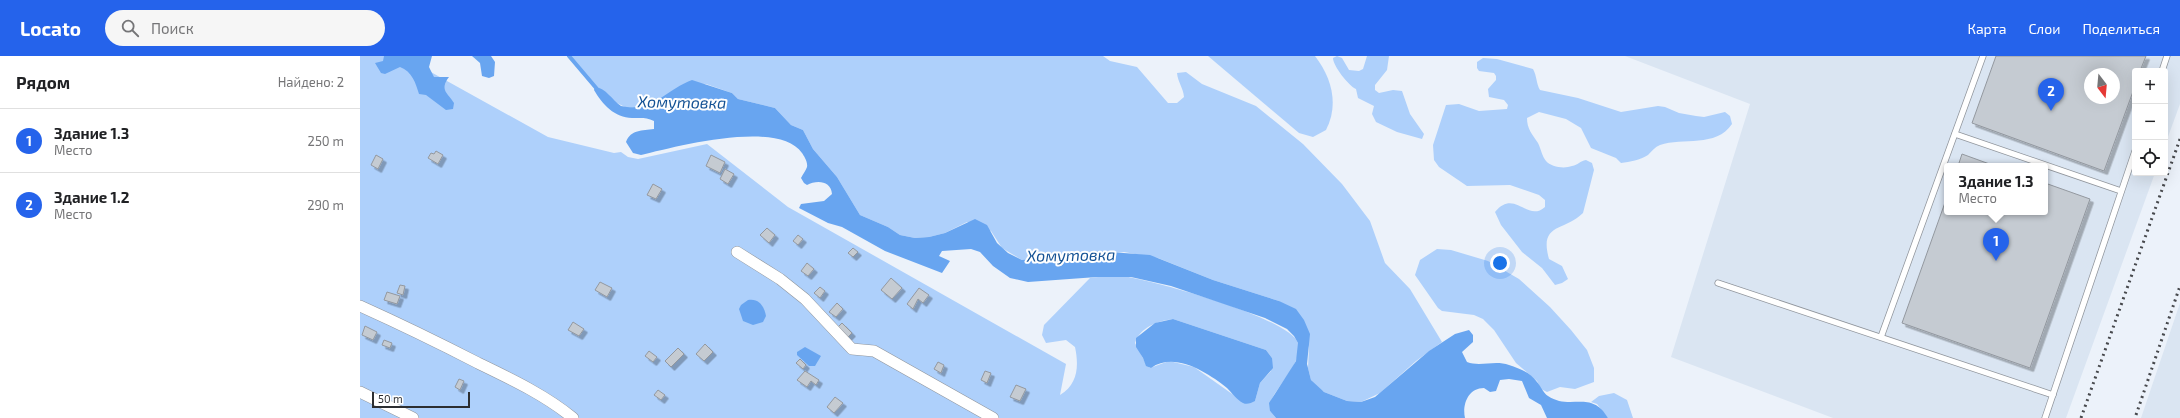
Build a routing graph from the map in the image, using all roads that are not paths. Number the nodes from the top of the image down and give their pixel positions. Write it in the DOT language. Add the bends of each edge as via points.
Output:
graph roads {
  1 [pos="1983,56"];
  2 [pos="2167,56"];
  3 [pos="2163,68"];
  4 [pos="1955,134"];
  5 [pos="2132,160"];
  6 [pos="1945,163"];
  7 [pos="2038,163"];
  8 [pos="1944,165"];
  9 [pos="2048,166"];
  10 [pos="2121,192"];
  11 [pos="737,252"];
  12 [pos="1718,283"];
  13 [pos="360,306"];
  14 [pos="1882,337"];
  15 [pos="360,392"];
  16 [pos="2053,395"];
  17 [pos="413,418"];
  18 [pos="573,418"];
  19 [pos="993,418"];
  20 [pos="2045,418"];
  1 -- 4 [label="lane"];
  2 -- 3 [label="lane"];
  4 -- 6 [label="lane"];
  4 -- 7 [label="lane"];
  5 -- 10 [label="lane"];
  8 -- 14 [label="lane"];
  9 -- 10 [label="lane"];
  10 -- 16 [label="lane"];
  11 -- 19 [label="street" via="780,279 805,299 852,349 874,351"];
  12 -- 14 [label="lane"];
  13 -- 18 [label="street" via="404,325 515,382 561,408"];
  14 -- 16 [label="lane"];
  15 -- 17 [label="street"];
  16 -- 20 [label="lane"];
}
